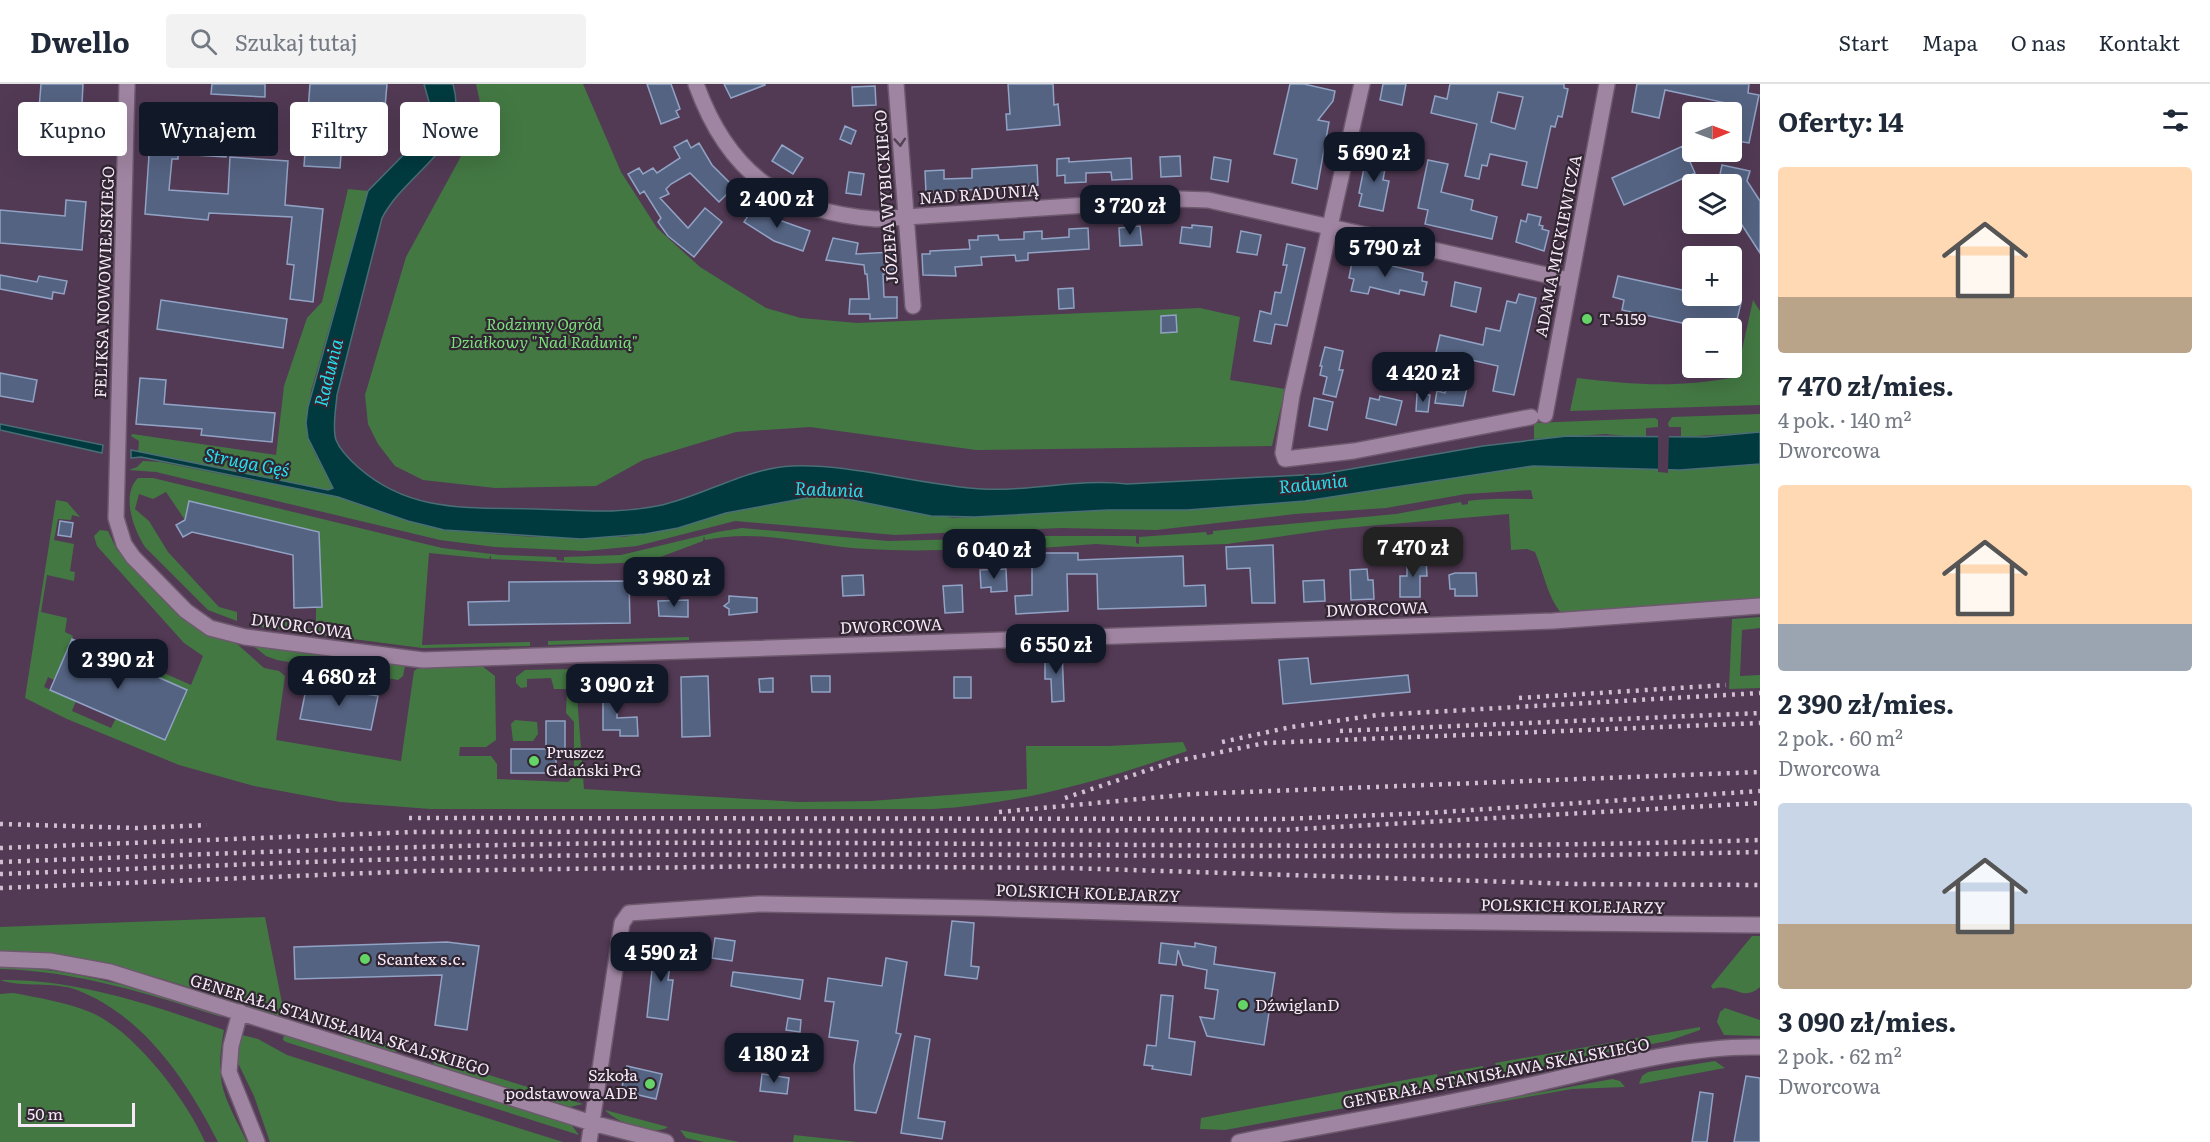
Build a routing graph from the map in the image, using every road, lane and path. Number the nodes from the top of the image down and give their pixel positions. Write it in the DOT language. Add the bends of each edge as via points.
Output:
graph roads {
  1 [pos="127,84"];
  2 [pos="696,84"];
  3 [pos="896,84"];
  4 [pos="1362,84"];
  5 [pos="1606,84"];
  6 [pos="906,217"];
  7 [pos="1328,228"];
  8 [pos="1569,280"];
  9 [pos="913,306"];
  10 [pos="116,482"];
  11 [pos="1760,606"];
  12 [pos="1760,925"];
  13 [pos="0,959"];
  14 [pos="240,1012"];
  15 [pos="1760,1047"];
  16 [pos="592,1123"];
  17 [pos="257,1142"];
  18 [pos="589,1142"];
  19 [pos="666,1142"];
  20 [pos="1239,1142"];
  1 -- 10 [label="street, FELIKSA NOWOWIEJSKIEGO"];
  2 -- 6 [label="street, NAD RADUNIĄ" via="718,133 736,158 778,192 837,216"];
  3 -- 6 [label="street, JÓZEFA WYBICKIEGO, one-way"];
  4 -- 7 [label="street"];
  5 -- 8 [label="street, ADAMA MICKIEWICZA"];
  6 -- 7 [label="street, NAD RADUNIĄ" via="1179,199 1208,200"];
  6 -- 9 [label="street, JÓZEFA WYBICKIEGO"];
  7 -- 8 [label="street, NAD RADUNIĄ"];
  7 -- 8 [label="street, ADAMA MICKIEWICZA" via="1292,395 1285,459 1354,451 1538,416"];
  10 -- 11 [label="street, DWORCOWA" via="116,518 124,544 201,623 245,637 423,660 1553,621"];
  12 -- 16 [label="street, POLSKICH KOLEJARZY" via="1409,921 759,904 629,913 621,923"];
  13 -- 14 [label="street, GENERAŁA STANISŁAWA SKALSKIEGO" via="96,968"];
  14 -- 16 [label="street, GENERAŁA STANISŁAWA SKALSKIEGO"];
  14 -- 17 [label="street" via="229,1072"];
  15 -- 20 [label="street, GENERAŁA STANISŁAWA SKALSKIEGO" via="1640,1062"];
  16 -- 18 [label="street, POLSKICH KOLEJARZY"];
  16 -- 19 [label="street, GENERAŁA STANISŁAWA SKALSKIEGO"];
}
